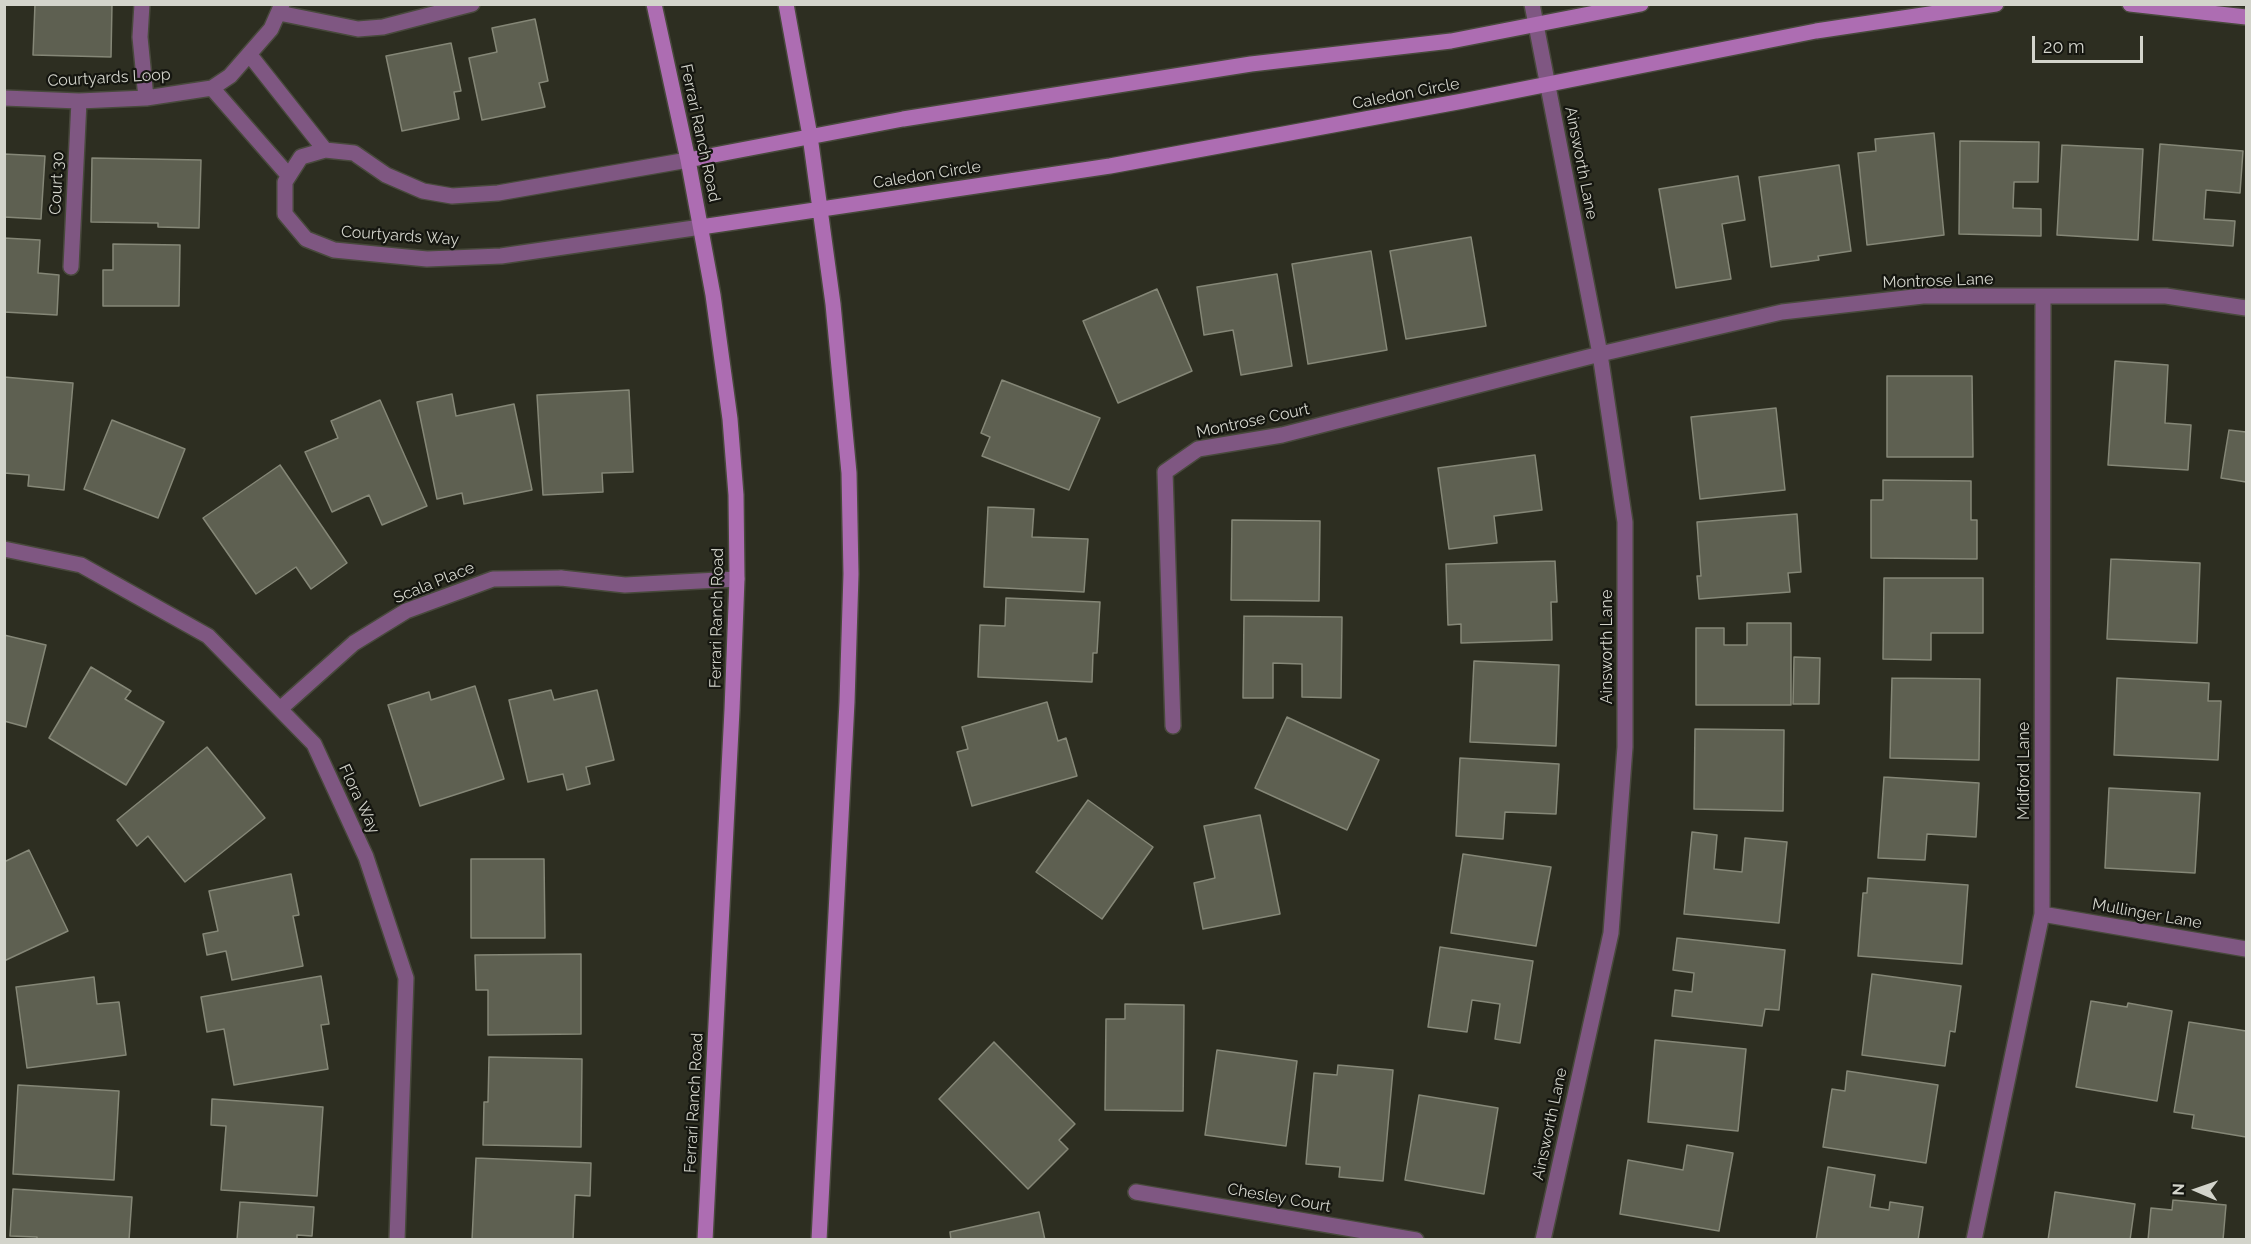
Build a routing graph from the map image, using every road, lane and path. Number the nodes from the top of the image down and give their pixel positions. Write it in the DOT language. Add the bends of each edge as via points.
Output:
graph roads {
  1 [pos="142,4"];
  2 [pos="472,4"];
  3 [pos="654,4"];
  4 [pos="786,4"];
  5 [pos="1533,4"];
  6 [pos="1641,4"];
  7 [pos="1996,4"];
  8 [pos="2130,4"];
  9 [pos="280,9"];
  10 [pos="2247,17"];
  11 [pos="1536,24"];
  12 [pos="249,54"];
  13 [pos="1548,84"];
  14 [pos="212,88"];
  15 [pos="4,98"];
  16 [pos="146,98"];
  17 [pos="79,101"];
  18 [pos="810,136"];
  19 [pos="325,150"];
  20 [pos="688,160"];
  21 [pos="289,176"];
  22 [pos="820,209"];
  23 [pos="701,227"];
  24 [pos="71,267"];
  25 [pos="2043,296"];
  26 [pos="2247,308"];
  27 [pos="1600,354"];
  28 [pos="4,549"];
  29 [pos="737,579"];
  30 [pos="280,709"];
  31 [pos="1173,726"];
  32 [pos="2042,914"];
  33 [pos="2247,949"];
  34 [pos="1136,1192"];
  35 [pos="397,1239"];
  36 [pos="705,1239"];
  37 [pos="819,1239"];
  38 [pos="1416,1239"];
  39 [pos="1543,1239"];
  40 [pos="1974,1239"];
  1 -- 16 [label="street"];
  2 -- 9 [label="street" via="383,27 358,29"];
  3 -- 20 [label="street, Ferrari Ranch Road"];
  4 -- 18 [label="street"];
  5 -- 11 [label="street, Ainsworth Lane"];
  6 -- 11 [label="street"];
  7 -- 13 [label="street, Caledon Circle" via="1816,31"];
  8 -- 10 [label="street"];
  9 -- 12 [label="street, Courtyards Loop" via="271,29"];
  11 -- 13 [label="street, Ainsworth Lane"];
  11 -- 18 [label="street" via="1451,41 1251,64"];
  12 -- 14 [label="street, Courtyards Loop" via="230,76"];
  12 -- 19 [label="street"];
  13 -- 22 [label="street, Caledon Circle" via="1121,164"];
  13 -- 27 [label="street, Ainsworth Lane"];
  14 -- 16 [label="street, Courtyards Loop"];
  14 -- 21 [label="street"];
  15 -- 17 [label="street, Courtyards Loop"];
  16 -- 17 [label="street, Courtyards Loop"];
  17 -- 24 [label="street, Court 30"];
  18 -- 20 [label="street"];
  18 -- 22 [label="street"];
  19 -- 20 [label="street" via="354,153 386,175 423,192 452,196 498,193"];
  19 -- 21 [label="street" via="302,157"];
  20 -- 23 [label="street, Ferrari Ranch Road"];
  21 -- 23 [label="street, Courtyards Way" via="285,182 285,214 306,239 334,250 461,259"];
  22 -- 23 [label="street, Caledon Circle"];
  22 -- 37 [label="street" via="844,411 851,574"];
  23 -- 29 [label="street, Ferrari Ranch Road" via="730,419"];
  25 -- 26 [label="street, Montrose Lane" via="2166,296"];
  25 -- 27 [label="street, Montrose Lane" via="1923,296 1782,312"];
  25 -- 32 [label="street, Midford Lane"];
  27 -- 31 [label="street, Montrose Court" via="1282,435 1198,449 1165,472"];
  27 -- 39 [label="street, Ainsworth Lane" via="1625,522 1625,747 1611,933"];
  28 -- 30 [label="street, Flora Way" via="81,565 208,636"];
  29 -- 30 [label="street, Scala Place" via="625,585 561,578 493,579 406,611 354,643"];
  29 -- 36 [label="street, Ferrari Ranch Road"];
  30 -- 35 [label="street, Flora Way" via="319,754 366,857 406,978"];
  32 -- 33 [label="street, Mullinger Lane"];
  32 -- 40 [label="street, Midford Lane"];
  34 -- 38 [label="street, Chesley Court"];
}
